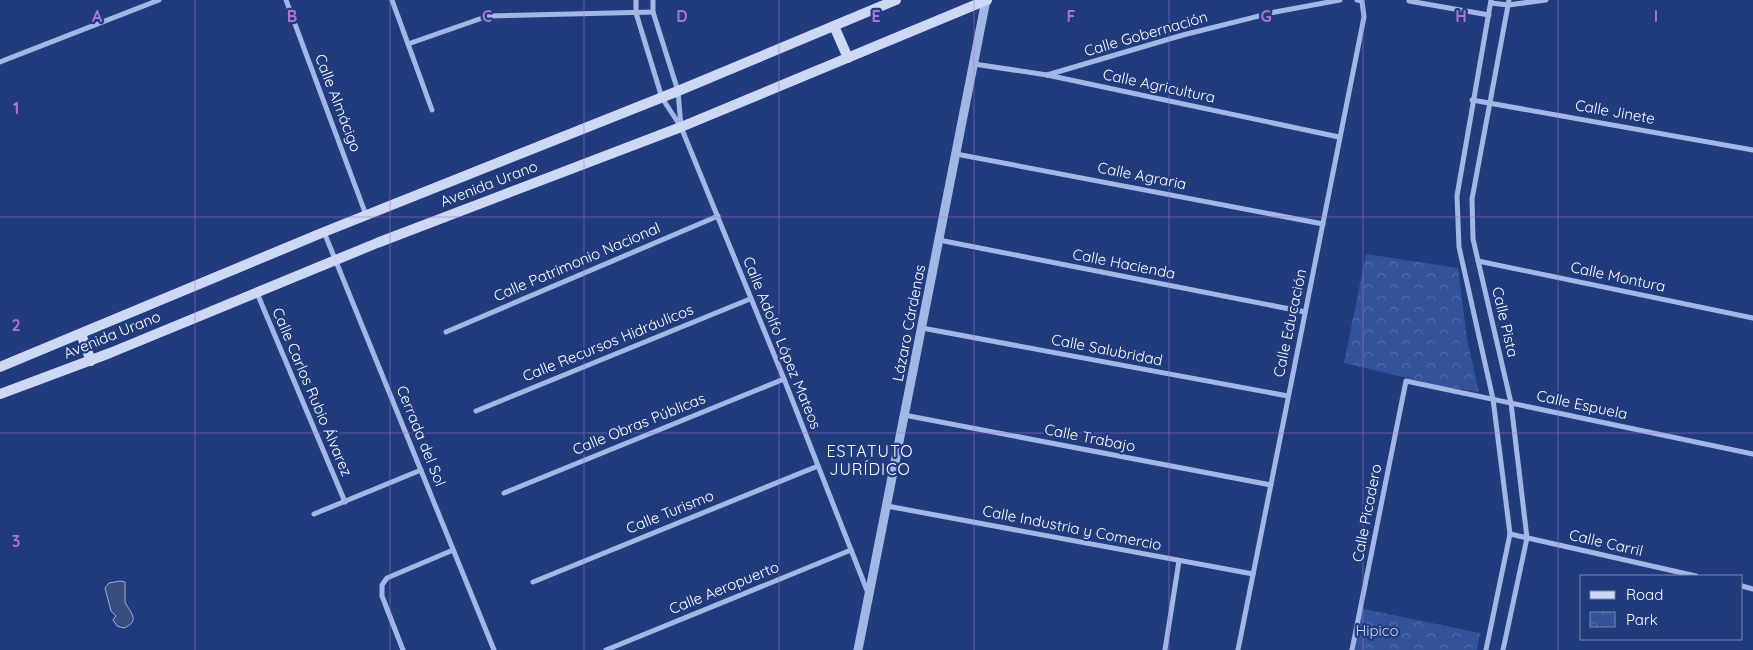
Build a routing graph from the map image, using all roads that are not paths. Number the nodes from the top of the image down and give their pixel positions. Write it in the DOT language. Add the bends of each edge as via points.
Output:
graph roads {
  1 [pos="159,0"];
  2 [pos="286,0"];
  3 [pos="392,0"];
  4 [pos="636,0"];
  5 [pos="653,0"];
  6 [pos="896,0"];
  7 [pos="986,0"];
  8 [pos="1340,0"];
  9 [pos="1546,0"];
  10 [pos="1360,1"];
  11 [pos="1409,1"];
  12 [pos="1491,2"];
  13 [pos="1508,3"];
  14 [pos="653,12"];
  15 [pos="636,13"];
  16 [pos="1489,15"];
  17 [pos="834,26"];
  18 [pos="408,44"];
  19 [pos="848,58"];
  20 [pos="0,62"];
  21 [pos="974,64"];
  22 [pos="1047,76"];
  23 [pos="678,91"];
  24 [pos="662,98"];
  25 [pos="1472,100"];
  26 [pos="1489,103"];
  27 [pos="432,110"];
  28 [pos="681,127"];
  29 [pos="1339,137"];
  30 [pos="1753,150"];
  31 [pos="956,154"];
  32 [pos="366,215"];
  33 [pos="718,216"];
  34 [pos="1323,224"];
  35 [pos="324,232"];
  36 [pos="939,240"];
  37 [pos="335,260"];
  38 [pos="1478,261"];
  39 [pos="256,291"];
  40 [pos="750,298"];
  41 [pos="1305,312"];
  42 [pos="1753,318"];
  43 [pos="922,328"];
  44 [pos="446,332"];
  45 [pos="81,334"];
  46 [pos="91,361"];
  47 [pos="0,367"];
  48 [pos="784,379"];
  49 [pos="1406,381"];
  50 [pos="0,394"];
  51 [pos="1288,396"];
  52 [pos="1493,399"];
  53 [pos="1511,403"];
  54 [pos="476,411"];
  55 [pos="904,415"];
  56 [pos="1753,454"];
  57 [pos="818,466"];
  58 [pos="421,470"];
  59 [pos="1271,485"];
  60 [pos="504,493"];
  61 [pos="345,502"];
  62 [pos="887,506"];
  63 [pos="314,514"];
  64 [pos="1510,534"];
  65 [pos="1527,538"];
  66 [pos="454,550"];
  67 [pos="851,550"];
  68 [pos="1179,561"];
  69 [pos="1253,574"];
  70 [pos="1692,575"];
  71 [pos="532,582"];
  72 [pos="869,596"];
  73 [pos="403,650"];
  74 [pos="494,650"];
  75 [pos="606,650"];
  76 [pos="858,650"];
  77 [pos="1165,650"];
  78 [pos="1238,650"];
  79 [pos="1352,650"];
  80 [pos="1486,650"];
  81 [pos="1503,650"];
  1 -- 20 [label="street"];
  2 -- 32 [label="street, Calle Almácigo"];
  3 -- 18 [label="street"];
  4 -- 15 [label="street"];
  5 -- 14 [label="street"];
  6 -- 17 [label="main road, Avenida Urano"];
  7 -- 19 [label="main road, Avenida Urano"];
  7 -- 21 [label="street, Lázaro Cárdenas"];
  8 -- 22 [label="street, Calle Gobernación" via="1275,12"];
  9 -- 13 [label="street"];
  10 -- 29 [label="street, Calle Educación" via="1364,17"];
  11 -- 16 [label="street"];
  12 -- 13 [label="street"];
  12 -- 16 [label="street, Calle Pista"];
  13 -- 26 [label="street, Calle Pista"];
  14 -- 15 [label="street"];
  14 -- 23 [label="street"];
  15 -- 18 [label="street" via="488,16"];
  15 -- 24 [label="street"];
  16 -- 25 [label="street, Calle Pista"];
  17 -- 19 [label="main road"];
  17 -- 23 [label="main road, Avenida Urano"];
  18 -- 27 [label="street"];
  19 -- 28 [label="main road, Avenida Urano"];
  21 -- 22 [label="street, Calle Agricultura"];
  21 -- 31 [label="street, Lázaro Cárdenas"];
  22 -- 29 [label="street, Calle Agricultura"];
  23 -- 24 [label="main road, Avenida Urano"];
  23 -- 28 [label="street"];
  24 -- 28 [label="street"];
  24 -- 32 [label="main road, Avenida Urano"];
  25 -- 26 [label="street, Calle Jinete"];
  25 -- 52 [label="street, Calle Pista" via="1456,222"];
  26 -- 30 [label="street, Calle Jinete"];
  26 -- 38 [label="street, Calle Pista" via="1472,199 1473,239"];
  28 -- 33 [label="street, Calle Adolfo López Mateos"];
  28 -- 37 [label="main road, Avenida Urano"];
  29 -- 34 [label="street, Calle Educación"];
  31 -- 34 [label="street, Calle Agraria"];
  31 -- 36 [label="street, Lázaro Cárdenas"];
  32 -- 35 [label="main road, Avenida Urano"];
  33 -- 40 [label="street, Calle Adolfo López Mateos"];
  33 -- 44 [label="street, Calle Patrimonio Nacional"];
  34 -- 41 [label="street, Calle Educación"];
  35 -- 37 [label="street, Cerrada del Sol"];
  35 -- 45 [label="main road, Avenida Urano"];
  36 -- 41 [label="street, Calle Hacienda"];
  36 -- 43 [label="street, Lázaro Cárdenas"];
  37 -- 39 [label="main road, Avenida Urano"];
  37 -- 58 [label="street, Cerrada del Sol"];
  38 -- 42 [label="street, Calle Montura"];
  38 -- 53 [label="street, Calle Pista"];
  39 -- 46 [label="main road, Avenida Urano"];
  39 -- 61 [label="street, Calle Carlos Rubio Álvarez"];
  40 -- 48 [label="street, Calle Adolfo López Mateos"];
  40 -- 54 [label="street, Calle Recursos Hidráulicos"];
  41 -- 51 [label="street, Calle Educación"];
  43 -- 51 [label="street, Calle Salubridad"];
  43 -- 55 [label="street, Lázaro Cárdenas"];
  45 -- 46 [label="main road"];
  45 -- 47 [label="main road, Avenida Urano"];
  46 -- 50 [label="main road, Avenida Urano"];
  48 -- 57 [label="street, Calle Adolfo López Mateos"];
  48 -- 60 [label="street, Calle Obras Públicas"];
  49 -- 52 [label="street, Calle Espuela"];
  49 -- 79 [label="street, Calle Picadero"];
  51 -- 59 [label="street, Calle Educación"];
  52 -- 53 [label="street, Calle Espuela"];
  52 -- 64 [label="street, Calle Pista"];
  53 -- 56 [label="street, Calle Espuela"];
  53 -- 65 [label="street, Calle Pista"];
  55 -- 59 [label="street, Calle Trabajo"];
  55 -- 62 [label="street, Lázaro Cárdenas"];
  57 -- 67 [label="street, Calle Adolfo López Mateos"];
  57 -- 71 [label="street, Calle Turismo"];
  58 -- 61 [label="street"];
  58 -- 66 [label="street, Cerrada del Sol"];
  59 -- 69 [label="street, Calle Educación"];
  61 -- 63 [label="street"];
  62 -- 68 [label="street, Calle Industria y Comercio"];
  62 -- 72 [label="street, Lázaro Cárdenas"];
  64 -- 65 [label="street, Calle Carril"];
  64 -- 80 [label="street, Calle Pista"];
  65 -- 70 [label="street, Calle Carril"];
  65 -- 81 [label="street, Calle Pista"];
  66 -- 73 [label="street" via="387,578 382,585 382,596"];
  66 -- 74 [label="street, Cerrada del Sol"];
  67 -- 72 [label="street, Calle Adolfo López Mateos"];
  67 -- 75 [label="street, Calle Aeropuerto"];
  68 -- 69 [label="street, Calle Industria y Comercio"];
  68 -- 77 [label="street"];
  69 -- 78 [label="street, Calle Educación"];
  72 -- 76 [label="street, Lázaro Cárdenas"];
}
